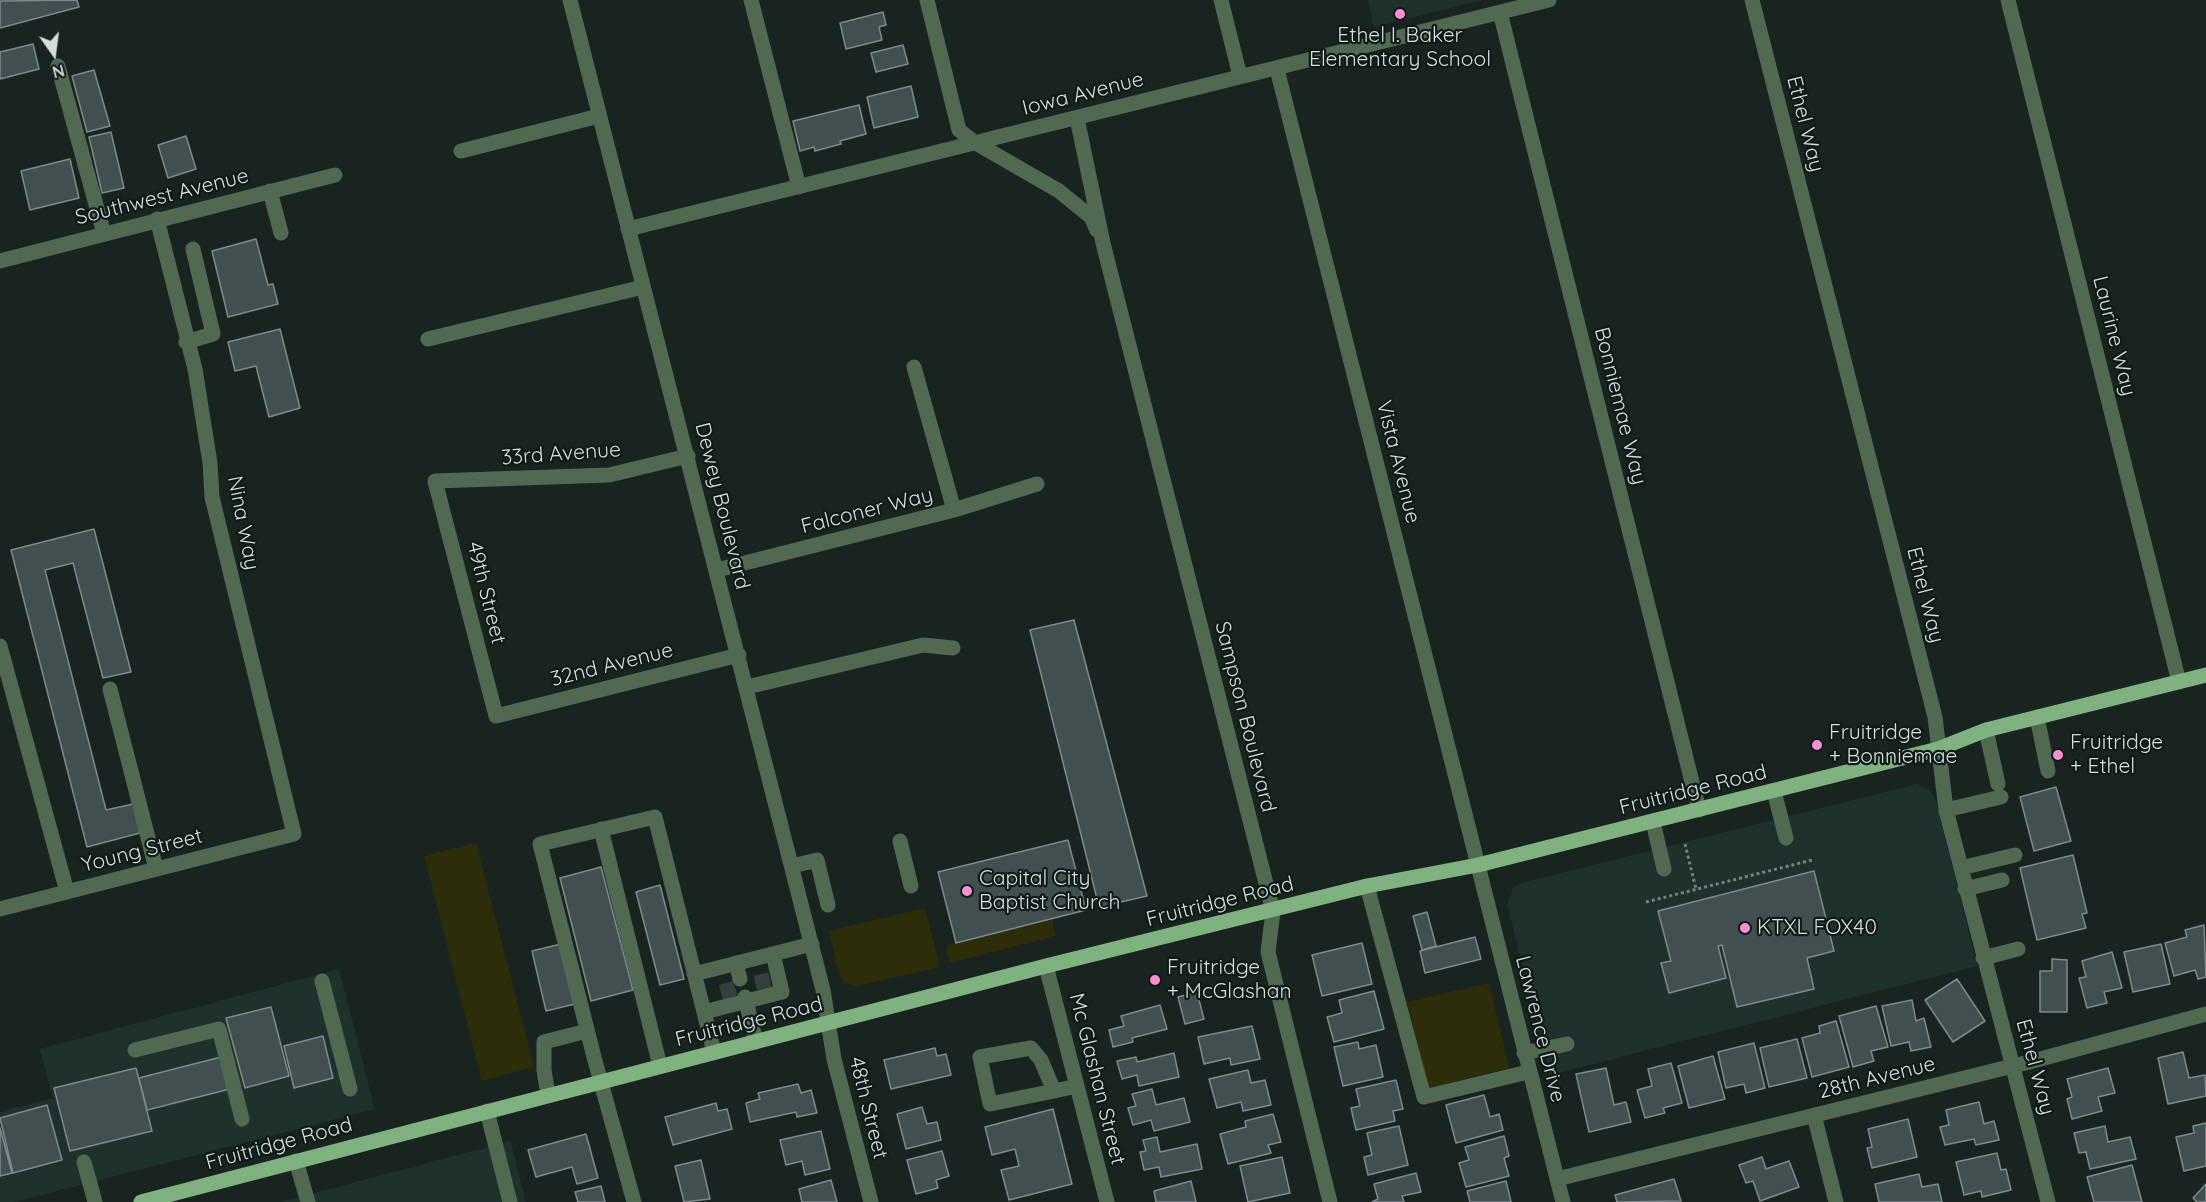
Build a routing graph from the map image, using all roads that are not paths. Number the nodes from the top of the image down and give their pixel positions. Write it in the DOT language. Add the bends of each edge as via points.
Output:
graph roads {
  1 [pos="570,0"];
  2 [pos="751,0"];
  3 [pos="927,0"];
  4 [pos="1221,0"];
  5 [pos="1549,0"];
  6 [pos="1752,0"];
  7 [pos="2008,0"];
  8 [pos="1500,12"];
  9 [pos="58,66"];
  10 [pos="1277,69"];
  11 [pos="1240,76"];
  12 [pos="599,116"];
  13 [pos="1077,118"];
  14 [pos="974,142"];
  15 [pos="461,151"];
  16 [pos="334,175"];
  17 [pos="799,188"];
  18 [pos="270,192"];
  19 [pos="158,219"];
  20 [pos="628,229"];
  21 [pos="280,233"];
  22 [pos="104,234"];
  23 [pos="1103,243"];
  24 [pos="193,249"];
  25 [pos="0,261"];
  26 [pos="643,287"];
  27 [pos="428,339"];
  28 [pos="186,342"];
  29 [pos="914,368"];
  30 [pos="688,456"];
  31 [pos="435,481"];
  32 [pos="1037,484"];
  33 [pos="954,510"];
  34 [pos="717,570"];
  35 [pos="0,646"];
  36 [pos="953,648"];
  37 [pos="739,655"];
  38 [pos="2206,675"];
  39 [pos="2179,682"];
  40 [pos="4,684"];
  41 [pos="747,687"];
  42 [pos="110,689"];
  43 [pos="496,716"];
  44 [pos="2037,717"];
  45 [pos="1986,730"];
  46 [pos="1938,749"];
  47 [pos="2048,771"];
  48 [pos="1774,791"];
  49 [pos="1700,810"];
  50 [pos="1946,810"];
  51 [pos="1653,822"];
  52 [pos="601,830"];
  53 [pos="294,834"];
  54 [pos="1786,838"];
  55 [pos="900,841"];
  56 [pos="2015,855"];
  57 [pos="1478,865"];
  58 [pos="792,866"];
  59 [pos="1961,868"];
  60 [pos="156,869"];
  61 [pos="1664,869"];
  62 [pos="2002,880"];
  63 [pos="911,886"];
  64 [pos="1367,886"];
  65 [pos="1965,889"];
  66 [pos="67,892"];
  67 [pos="828,906"];
  68 [pos="0,909"];
  69 [pos="1273,911"];
  70 [pos="812,944"];
  71 [pos="2018,949"];
  72 [pos="773,954"];
  73 [pos="757,958"];
  74 [pos="1983,958"];
  75 [pos="729,965"];
  76 [pos="1046,966"];
  77 [pos="694,974"];
  78 [pos="761,974"];
  79 [pos="322,981"];
  80 [pos="733,981"];
  81 [pos="738,1001"];
  82 [pos="704,1012"];
  83 [pos="2206,1014"];
  84 [pos="828,1023"];
  85 [pos="587,1031"];
  86 [pos="756,1042"];
  87 [pos="1567,1044"];
  88 [pos="135,1050"];
  89 [pos="714,1053"];
  90 [pos="1524,1053"];
  91 [pos="2014,1065"];
  92 [pos="660,1066"];
  93 [pos="1528,1072"];
  94 [pos="602,1081"];
  95 [pos="1077,1086"];
  96 [pos="350,1089"];
  97 [pos="1054,1091"];
  98 [pos="548,1095"];
  99 [pos="487,1111"];
  100 [pos="1814,1115"];
  101 [pos="242,1119"];
  102 [pos="296,1161"];
  103 [pos="84,1162"];
  104 [pos="1557,1179"];
  105 [pos="95,1202"];
  106 [pos="141,1202"];
  107 [pos="308,1202"];
  108 [pos="510,1202"];
  109 [pos="634,1202"];
  110 [pos="871,1202"];
  111 [pos="1107,1202"];
  112 [pos="1330,1202"];
  113 [pos="1563,1202"];
  114 [pos="1836,1202"];
  115 [pos="2048,1202"];
  1 -- 12 [label="street, Dewey Boulevard"];
  2 -- 17 [label="street"];
  3 -- 14 [label="street, Sampson Boulevard" via="959,130"];
  4 -- 11 [label="street"];
  5 -- 8 [label="street, Iowa Avenue"];
  6 -- 46 [label="street, Ethel Way" via="1935,717"];
  7 -- 39 [label="street, Laurine Way"];
  8 -- 10 [label="street, Iowa Avenue"];
  8 -- 49 [label="street, Bonniemae Way"];
  9 -- 22 [label="street"];
  10 -- 11 [label="street, Iowa Avenue"];
  10 -- 57 [label="street, Vista Avenue"];
  11 -- 13 [label="street, Iowa Avenue"];
  12 -- 15 [label="street"];
  12 -- 20 [label="street, Dewey Boulevard"];
  13 -- 14 [label="street, Iowa Avenue"];
  13 -- 23 [label="street, Sampson Boulevard"];
  14 -- 17 [label="street, Iowa Avenue"];
  14 -- 23 [label="street, Sampson Boulevard" via="1059,191 1090,217"];
  16 -- 18 [label="street, Southwest Avenue"];
  17 -- 20 [label="street, Iowa Avenue"];
  18 -- 19 [label="street, Southwest Avenue"];
  18 -- 21 [label="street"];
  19 -- 22 [label="street, Southwest Avenue"];
  19 -- 28 [label="street, Nina Way"];
  20 -- 26 [label="street, Dewey Boulevard"];
  22 -- 25 [label="street, Southwest Avenue"];
  23 -- 69 [label="street, Sampson Boulevard"];
  24 -- 28 [label="street" via="213,334"];
  26 -- 27 [label="street"];
  26 -- 30 [label="street, Dewey Boulevard"];
  28 -- 53 [label="street, Nina Way" via="205,428 212,497"];
  29 -- 33 [label="street, Falconer Way"];
  30 -- 31 [label="street, 33rd Avenue" via="609,475"];
  30 -- 34 [label="street, Dewey Boulevard"];
  31 -- 43 [label="street, 49th Street"];
  32 -- 33 [label="street"];
  33 -- 34 [label="street, Falconer Way"];
  34 -- 37 [label="street, Dewey Boulevard"];
  35 -- 40 [label="street"];
  36 -- 41 [label="street" via="923,645"];
  37 -- 41 [label="street, Dewey Boulevard"];
  37 -- 43 [label="street, 32nd Avenue"];
  38 -- 39 [label="main road, Fruitridge Road"];
  39 -- 44 [label="main road, Fruitridge Road"];
  40 -- 66 [label="street"];
  41 -- 58 [label="street, Dewey Boulevard"];
  42 -- 60 [label="street"];
  44 -- 45 [label="main road, Fruitridge Road"];
  44 -- 47 [label="street"];
  45 -- 46 [label="main road, Fruitridge Road"];
  45 -- 50 [label="street" via="2000,790"];
  46 -- 48 [label="main road, Fruitridge Road"];
  46 -- 50 [label="street, Ethel Way"];
  48 -- 49 [label="main road, Fruitridge Road"];
  48 -- 54 [label="street"];
  49 -- 51 [label="main road, Fruitridge Road"];
  50 -- 59 [label="street, Ethel Way"];
  51 -- 57 [label="main road, Fruitridge Road"];
  51 -- 61 [label="street"];
  52 -- 77 [label="street" via="655,817"];
  52 -- 85 [label="street" via="540,844"];
  52 -- 92 [label="street"];
  53 -- 60 [label="street, Young Street"];
  55 -- 63 [label="street"];
  56 -- 59 [label="street"];
  57 -- 64 [label="main road, Fruitridge Road"];
  57 -- 90 [label="street, Lawrence Drive"];
  58 -- 67 [label="street" via="817,860"];
  58 -- 70 [label="street, Dewey Boulevard"];
  59 -- 65 [label="street, Ethel Way"];
  60 -- 66 [label="street, Young Street"];
  62 -- 65 [label="street"];
  64 -- 69 [label="main road, Fruitridge Road"];
  64 -- 93 [label="street" via="1424,1097"];
  65 -- 74 [label="street, Ethel Way"];
  66 -- 68 [label="street, Young Street"];
  69 -- 76 [label="main road, Fruitridge Road"];
  69 -- 112 [label="street, Sampson Boulevard" via="1268,952"];
  70 -- 72 [label="street"];
  70 -- 84 [label="street, Dewey Boulevard"];
  71 -- 74 [label="street"];
  72 -- 73 [label="street"];
  72 -- 81 [label="street" via="782,992"];
  73 -- 75 [label="street"];
  73 -- 78 [label="street"];
  74 -- 91 [label="street, Ethel Way"];
  75 -- 77 [label="street"];
  75 -- 80 [label="street"];
  76 -- 84 [label="main road, Fruitridge Road"];
  76 -- 95 [label="street, Mc Glashan Street"];
  77 -- 82 [label="street"];
  79 -- 96 [label="street"];
  81 -- 82 [label="street"];
  81 -- 86 [label="street"];
  82 -- 89 [label="street"];
  83 -- 91 [label="street, 28th Avenue"];
  84 -- 86 [label="main road, Fruitridge Road"];
  84 -- 110 [label="street, 48th Street"];
  85 -- 94 [label="street"];
  85 -- 98 [label="street" via="544,1042"];
  86 -- 89 [label="main road, Fruitridge Road"];
  87 -- 90 [label="street"];
  88 -- 101 [label="street" via="219,1029"];
  89 -- 92 [label="main road, Fruitridge Road"];
  90 -- 93 [label="street, Lawrence Drive"];
  91 -- 100 [label="street, 28th Avenue"];
  91 -- 115 [label="street, Ethel Way"];
  92 -- 94 [label="main road, Fruitridge Road"];
  93 -- 104 [label="street, Lawrence Drive"];
  94 -- 98 [label="main road, Fruitridge Road"];
  94 -- 109 [label="street"];
  95 -- 97 [label="street"];
  95 -- 111 [label="street, Mc Glashan Street"];
  97 -- 97 [label="street" via="990,1104 980,1057 1031,1048 1041,1060"];
  98 -- 99 [label="main road, Fruitridge Road"];
  99 -- 102 [label="main road, Fruitridge Road"];
  99 -- 108 [label="street"];
  100 -- 104 [label="street, 28th Avenue"];
  100 -- 114 [label="street"];
  102 -- 106 [label="main road, Fruitridge Road"];
  102 -- 107 [label="street"];
  103 -- 105 [label="street"];
  104 -- 113 [label="street, Lawrence Drive"];
}
